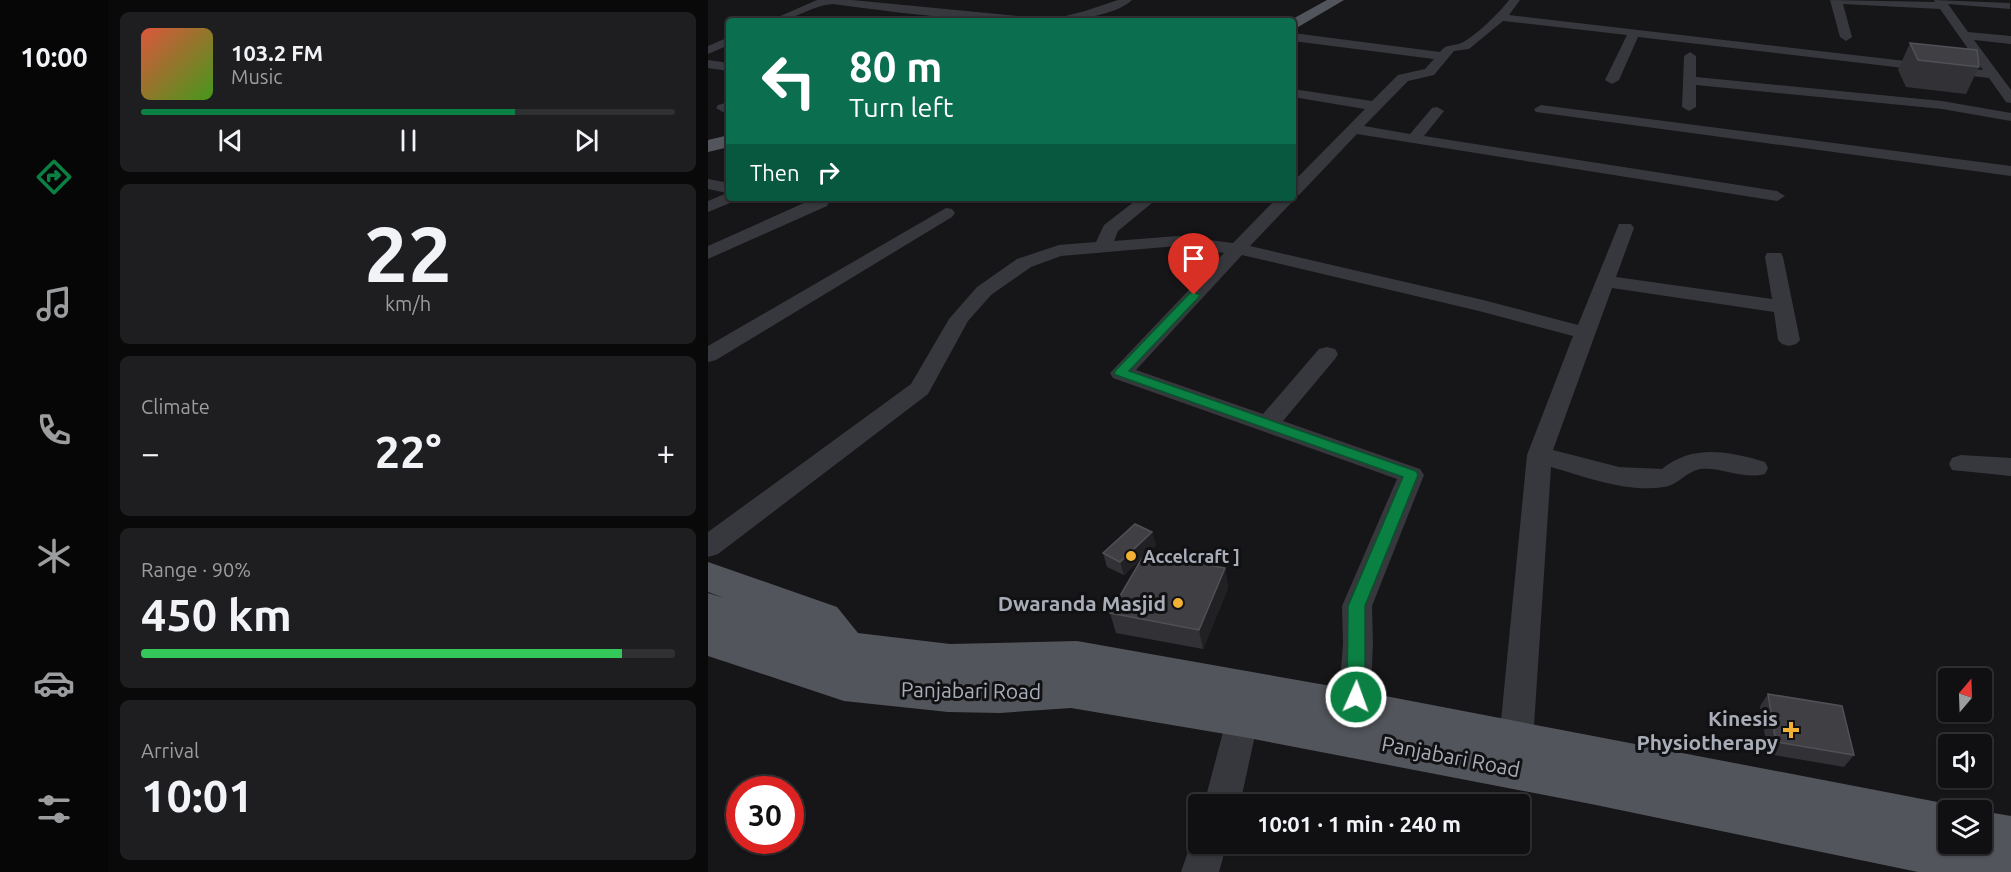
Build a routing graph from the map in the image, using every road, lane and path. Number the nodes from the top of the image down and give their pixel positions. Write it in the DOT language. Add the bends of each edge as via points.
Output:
graph roads {
  1 [pos="914,0"];
  2 [pos="1127,0"];
  3 [pos="1319,0"];
  4 [pos="1337,0"];
  5 [pos="1515,0"];
  6 [pos="1836,0"];
  7 [pos="824,1"];
  8 [pos="1943,4"];
  9 [pos="895,9"];
  10 [pos="2010,11"];
  11 [pos="1501,16"];
  12 [pos="782,18"];
  13 [pos="1004,18"];
  14 [pos="1066,18"];
  15 [pos="1286,18"];
  16 [pos="1296,24"];
  17 [pos="1634,32"];
  18 [pos="1965,36"];
  19 [pos="1296,37"];
  20 [pos="1846,37"];
  21 [pos="2011,40"];
  22 [pos="726,41"];
  23 [pos="708,50"];
  24 [pos="1442,56"];
  25 [pos="1690,56"];
  26 [pos="708,64"];
  27 [pos="726,67"];
  28 [pos="2011,69"];
  29 [pos="1991,71"];
  30 [pos="1612,80"];
  31 [pos="1688,80"];
  32 [pos="1296,93"];
  33 [pos="2011,99"];
  34 [pos="1375,106"];
  35 [pos="1689,107"];
  36 [pos="1541,109"];
  37 [pos="1437,111"];
  38 [pos="2011,117"];
  39 [pos="1352,129"];
  40 [pos="726,135"];
  41 [pos="708,139"];
  42 [pos="1414,139"];
  43 [pos="726,142"];
  44 [pos="708,146"];
  45 [pos="2011,171"];
  46 [pos="708,184"];
  47 [pos="726,187"];
  48 [pos="1296,188"];
  49 [pos="1777,196"];
  50 [pos="726,198"];
  51 [pos="1145,201"];
  52 [pos="1283,201"];
  53 [pos="821,202"];
  54 [pos="708,207"];
  55 [pos="946,213"];
  56 [pos="1625,228"];
  57 [pos="1103,247"];
  58 [pos="1238,249"];
  59 [pos="708,253"];
  60 [pos="1774,257"];
  61 [pos="1605,282"];
  62 [pos="1784,307"];
  63 [pos="1585,333"];
  64 [pos="1789,340"];
  65 [pos="1327,354"];
  66 [pos="708,355"];
  67 [pos="1269,423"];
  68 [pos="1539,454"];
  69 [pos="1961,464"];
  70 [pos="2011,467"];
  71 [pos="1756,468"];
  72 [pos="708,546"];
  73 [pos="708,577"];
  74 [pos="708,609"];
  75 [pos="708,639"];
  76 [pos="832,662"];
  77 [pos="1354,709"];
  78 [pos="1243,717"];
  79 [pos="1516,741"];
  80 [pos="1224,794"];
  81 [pos="1938,826"];
  82 [pos="1992,836"];
  83 [pos="2011,840"];
  84 [pos="1206,854"];
  85 [pos="2011,867"];
  86 [pos="1200,872"];
  1 -- 9 [label="street"];
  2 -- 14 [label="street" via="1108,9"];
  3 -- 15 [label="main road"];
  4 -- 16 [label="main road"];
  5 -- 11 [label="street"];
  6 -- 8 [label="street"];
  6 -- 20 [label="street"];
  7 -- 9 [label="street"];
  7 -- 12 [label="street"];
  8 -- 10 [label="street"];
  8 -- 18 [label="street"];
  9 -- 13 [label="street"];
  11 -- 17 [label="street"];
  11 -- 24 [label="street" via="1465,46 1450,48"];
  17 -- 29 [label="street"];
  17 -- 30 [label="street"];
  18 -- 21 [label="street"];
  18 -- 29 [label="street"];
  19 -- 24 [label="street"];
  22 -- 23 [label="street"];
  24 -- 34 [label="street" via="1429,72 1404,78"];
  25 -- 31 [label="street"];
  26 -- 27 [label="street"];
  28 -- 29 [label="street"];
  29 -- 33 [label="street"];
  31 -- 35 [label="street"];
  31 -- 38 [label="street" via="1942,105"];
  32 -- 34 [label="street"];
  34 -- 39 [label="street"];
  36 -- 45 [label="street"];
  37 -- 42 [label="street"];
  39 -- 42 [label="street"];
  39 -- 48 [label="street"];
  40 -- 41 [label="main road"];
  42 -- 49 [label="street"];
  43 -- 44 [label="main road"];
  46 -- 47 [label="street"];
  50 -- 54 [label="street"];
  51 -- 57 [label="street" via="1110,229"];
  52 -- 58 [label="street"];
  53 -- 59 [label="street"];
  55 -- 66 [label="street"];
  56 -- 61 [label="street"];
  57 -- 58 [label="street" via="1178,241"];
  57 -- 72 [label="street" via="1059,251 1024,263 984,291 959,319 920,389"];
  58 -- 63 [label="street"];
  58 -- 67 [label="street" via="1121,373"];
  60 -- 62 [label="street"];
  61 -- 62 [label="street"];
  61 -- 63 [label="street"];
  62 -- 64 [label="street"];
  63 -- 68 [label="street"];
  65 -- 67 [label="street"];
  67 -- 77 [label="street" via="1411,475 1357,606"];
  68 -- 71 [label="street" via="1642,478 1668,478 1683,465 1702,459"];
  68 -- 79 [label="street"];
  69 -- 70 [label="street"];
  73 -- 76 [label="main road" via="823,618"];
  74 -- 76 [label="main road" via="753,624"];
  75 -- 76 [label="main road"];
  76 -- 77 [label="main road, Panjabari Road" via="1077,658"];
  76 -- 78 [label="main road, Panjabari Road" via="856,684 948,693 1071,689"];
  77 -- 79 [label="main road, Panjabari Road"];
  78 -- 80 [label="street"];
  78 -- 85 [label="main road, Panjabari Road"];
  79 -- 81 [label="main road, Panjabari Road"];
  82 -- 83 [label="main road"];
  84 -- 86 [label="street"];
}
